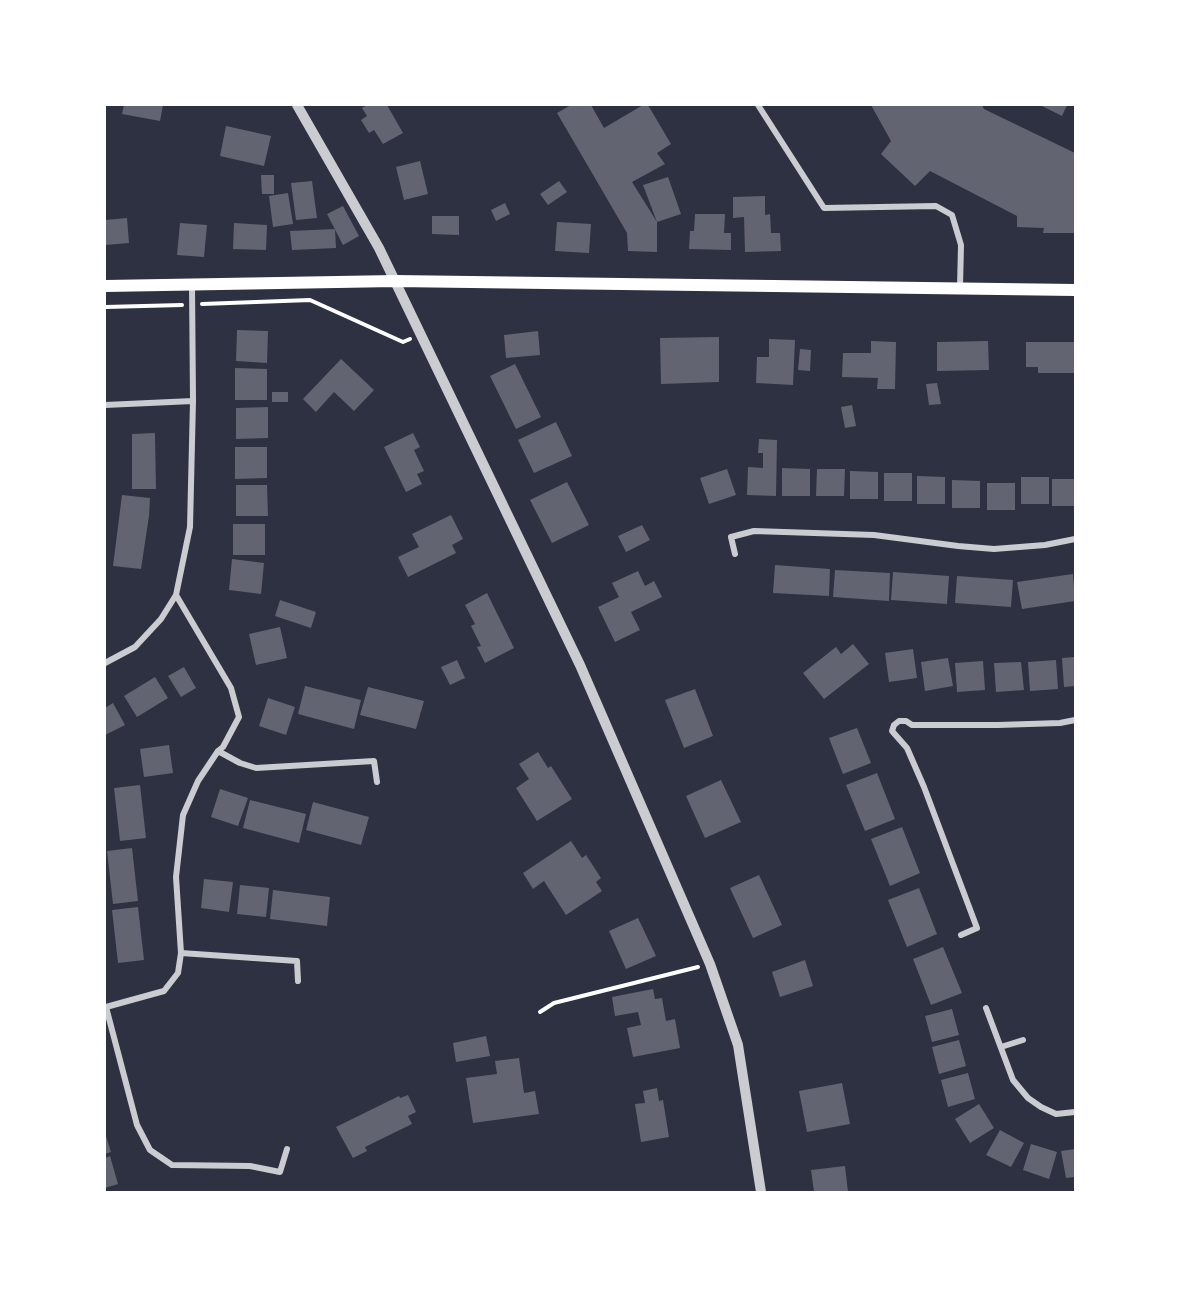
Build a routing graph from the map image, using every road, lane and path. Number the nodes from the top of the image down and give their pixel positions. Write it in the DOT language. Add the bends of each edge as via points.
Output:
graph roads {
  1 [pos="297,105"];
  2 [pos="758,105"];
  3 [pos="395,281"];
  4 [pos="192,284"];
  5 [pos="105,286"];
  6 [pos="960,287"];
  7 [pos="1075,290"];
  8 [pos="192,305"];
  9 [pos="105,307"];
  10 [pos="421,336"];
  11 [pos="193,401"];
  12 [pos="105,405"];
  13 [pos="1075,539"];
  14 [pos="735,554"];
  15 [pos="176,595"];
  16 [pos="105,663"];
  17 [pos="1075,720"];
  18 [pos="218,751"];
  19 [pos="377,782"];
  20 [pos="961,935"];
  21 [pos="181,953"];
  22 [pos="710,964"];
  23 [pos="298,981"];
  24 [pos="106,1007"];
  25 [pos="986,1008"];
  26 [pos="540,1012"];
  27 [pos="1023,1040"];
  28 [pos="1001,1047"];
  29 [pos="1075,1112"];
  30 [pos="287,1149"];
  31 [pos="761,1192"];
  1 -- 3 [label="street"];
  2 -- 6 [label="street" via="824,208 936,206 951,216 961,245"];
  3 -- 4 [label="main road"];
  3 -- 6 [label="main road"];
  3 -- 10 [label="street"];
  4 -- 5 [label="main road"];
  4 -- 8 [label="street"];
  6 -- 7 [label="main road"];
  8 -- 9 [label="path"];
  8 -- 10 [label="path" via="310,300 403,342"];
  8 -- 11 [label="street"];
  10 -- 22 [label="street" via="580,664"];
  11 -- 12 [label="street"];
  11 -- 15 [label="street" via="190,527"];
  13 -- 14 [label="street" via="994,549 874,535 754,531 731,537"];
  15 -- 16 [label="street" via="161,619 135,647"];
  15 -- 18 [label="street" via="231,688 238,717"];
  17 -- 20 [label="street" via="998,725 912,725 899,721 894,725 892,731 907,748 924,787 977,928"];
  18 -- 19 [label="street" via="256,768 374,761"];
  18 -- 21 [label="street" via="198,781 183,815 176,877"];
  21 -- 23 [label="street" via="297,961"];
  21 -- 24 [label="street" via="178,973 164,991"];
  22 -- 26 [label="path" via="554,1003"];
  22 -- 31 [label="street" via="738,1045"];
  24 -- 30 [label="street" via="137,1125 150,1150 172,1165 250,1166 280,1172"];
  25 -- 28 [label="street"];
  27 -- 28 [label="street"];
  28 -- 29 [label="street" via="1013,1080 1028,1098 1056,1114"];
}
